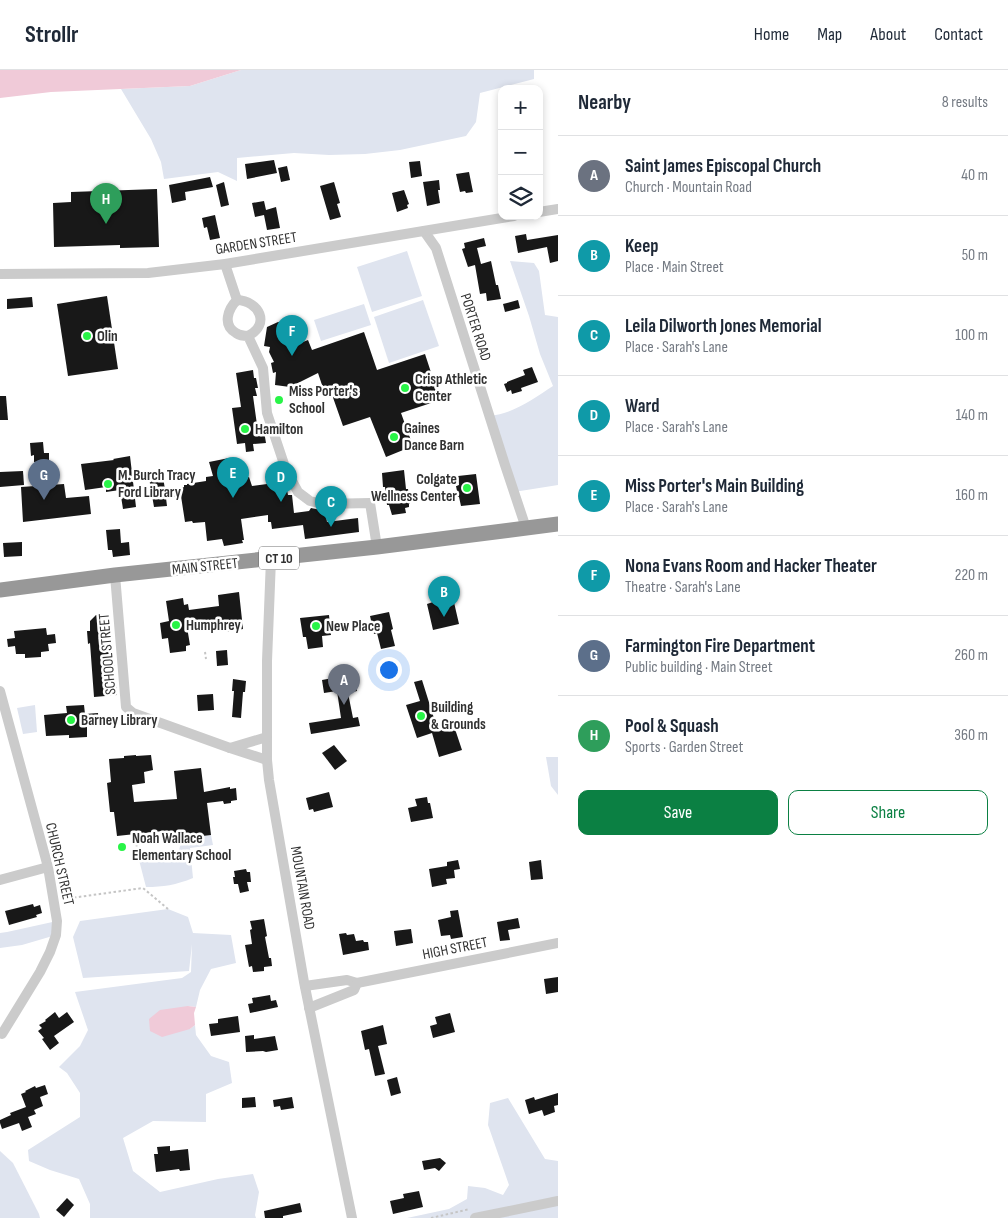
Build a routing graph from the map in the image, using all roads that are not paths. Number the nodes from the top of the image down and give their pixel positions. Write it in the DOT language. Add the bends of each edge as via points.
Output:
graph roads {
  1 [pos="558,209"];
  2 [pos="543,211"];
  3 [pos="498,219"];
  4 [pos="443,228"];
  5 [pos="424,231"];
  6 [pos="436,248"];
  7 [pos="225,264"];
  8 [pos="0,274"];
  9 [pos="237,300"];
  10 [pos="248,336"];
  11 [pos="558,524"];
  12 [pos="526,528"];
  13 [pos="377,547"];
  14 [pos="271,559"];
  15 [pos="115,575"];
  16 [pos="0,590"];
  17 [pos="0,691"];
  18 [pos="267,737"];
  19 [pos="230,748"];
  20 [pos="267,760"];
  21 [pos="48,867"];
  22 [pos="0,880"];
  23 [pos="558,943"];
  24 [pos="357,983"];
  25 [pos="305,986"];
  26 [pos="309,1008"];
  27 [pos="2,1034"];
  28 [pos="558,1200"];
  29 [pos="352,1218"];
  30 [pos="475,1218"];
  1 -- 2 [label="street"];
  3 -- 4 [label="street, GARDEN STREET"];
  4 -- 5 [label="street, GARDEN STREET"];
  4 -- 6 [label="street"];
  5 -- 6 [label="street, PORTER ROAD"];
  5 -- 7 [label="street, GARDEN STREET"];
  6 -- 12 [label="street, PORTER ROAD"];
  7 -- 8 [label="street, GARDEN STREET" via="148,272"];
  7 -- 9 [label="street"];
  9 -- 10 [label="street" via="228,314 228,321 237,334"];
  9 -- 10 [label="street" via="246,301 259,313 261,322 257,331"];
  10 -- 13 [label="street" via="263,368 267,413 286,470 298,492 310,501 323,504 370,503"];
  11 -- 12 [label="highway, MAIN STREET / CT 10"];
  12 -- 13 [label="highway, MAIN STREET / CT 10"];
  13 -- 14 [label="highway, MAIN STREET / CT 10"];
  14 -- 15 [label="highway, MAIN STREET / CT 10"];
  14 -- 18 [label="street, MOUNTAIN ROAD"];
  15 -- 16 [label="highway, MAIN STREET / CT 10"];
  15 -- 19 [label="street, SCHOOL STREET" via="126,707 133,713"];
  17 -- 21 [label="street, CHURCH STREET"];
  18 -- 19 [label="street"];
  18 -- 20 [label="street, MOUNTAIN ROAD"];
  19 -- 20 [label="street, SCHOOL STREET"];
  20 -- 25 [label="street, MOUNTAIN ROAD"];
  21 -- 22 [label="street"];
  21 -- 27 [label="street, CHURCH STREET" via="57,921 56,936 40,972"];
  23 -- 24 [label="street, HIGH STREET"];
  24 -- 25 [label="street, HIGH STREET" via="347,980"];
  24 -- 26 [label="street, HIGH STREET" via="354,990"];
  25 -- 26 [label="street, MOUNTAIN ROAD"];
  26 -- 29 [label="street, MOUNTAIN ROAD"];
  28 -- 30 [label="street"];
}
